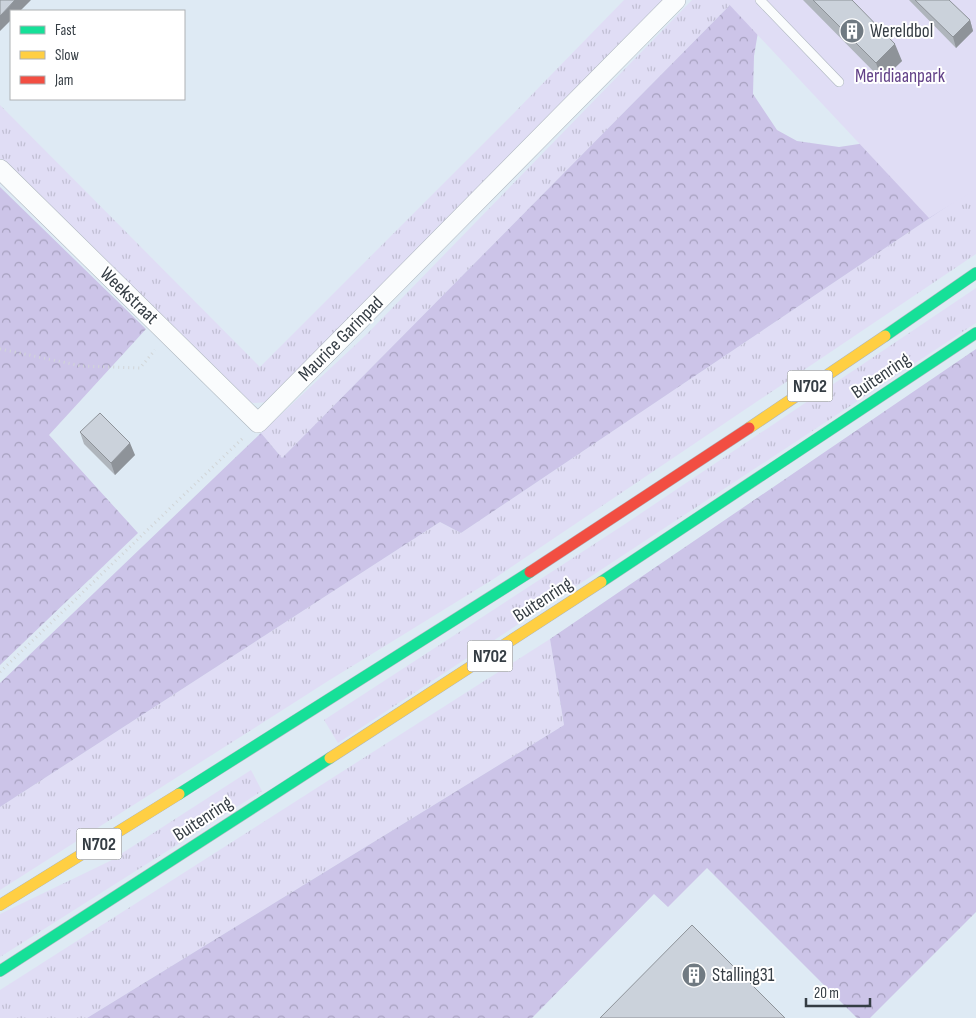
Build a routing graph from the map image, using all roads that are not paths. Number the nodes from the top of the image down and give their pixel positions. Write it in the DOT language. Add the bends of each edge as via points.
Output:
graph roads {
  1 [pos="676,0"];
  2 [pos="760,0"];
  3 [pos="839,82"];
  4 [pos="0,169"];
  5 [pos="976,273"];
  6 [pos="976,333"];
  7 [pos="258,423"];
  8 [pos="0,905"];
  9 [pos="0,971"];
  1 -- 7 [label="street, Maurice Garinpad"];
  2 -- 3 [label="lane"];
  4 -- 7 [label="street, Weekstraat"];
  5 -- 8 [label="highway, Buitenring / N702" via="643,498 414,647"];
  6 -- 9 [label="highway, Buitenring / N702" via="499,650"];
}
